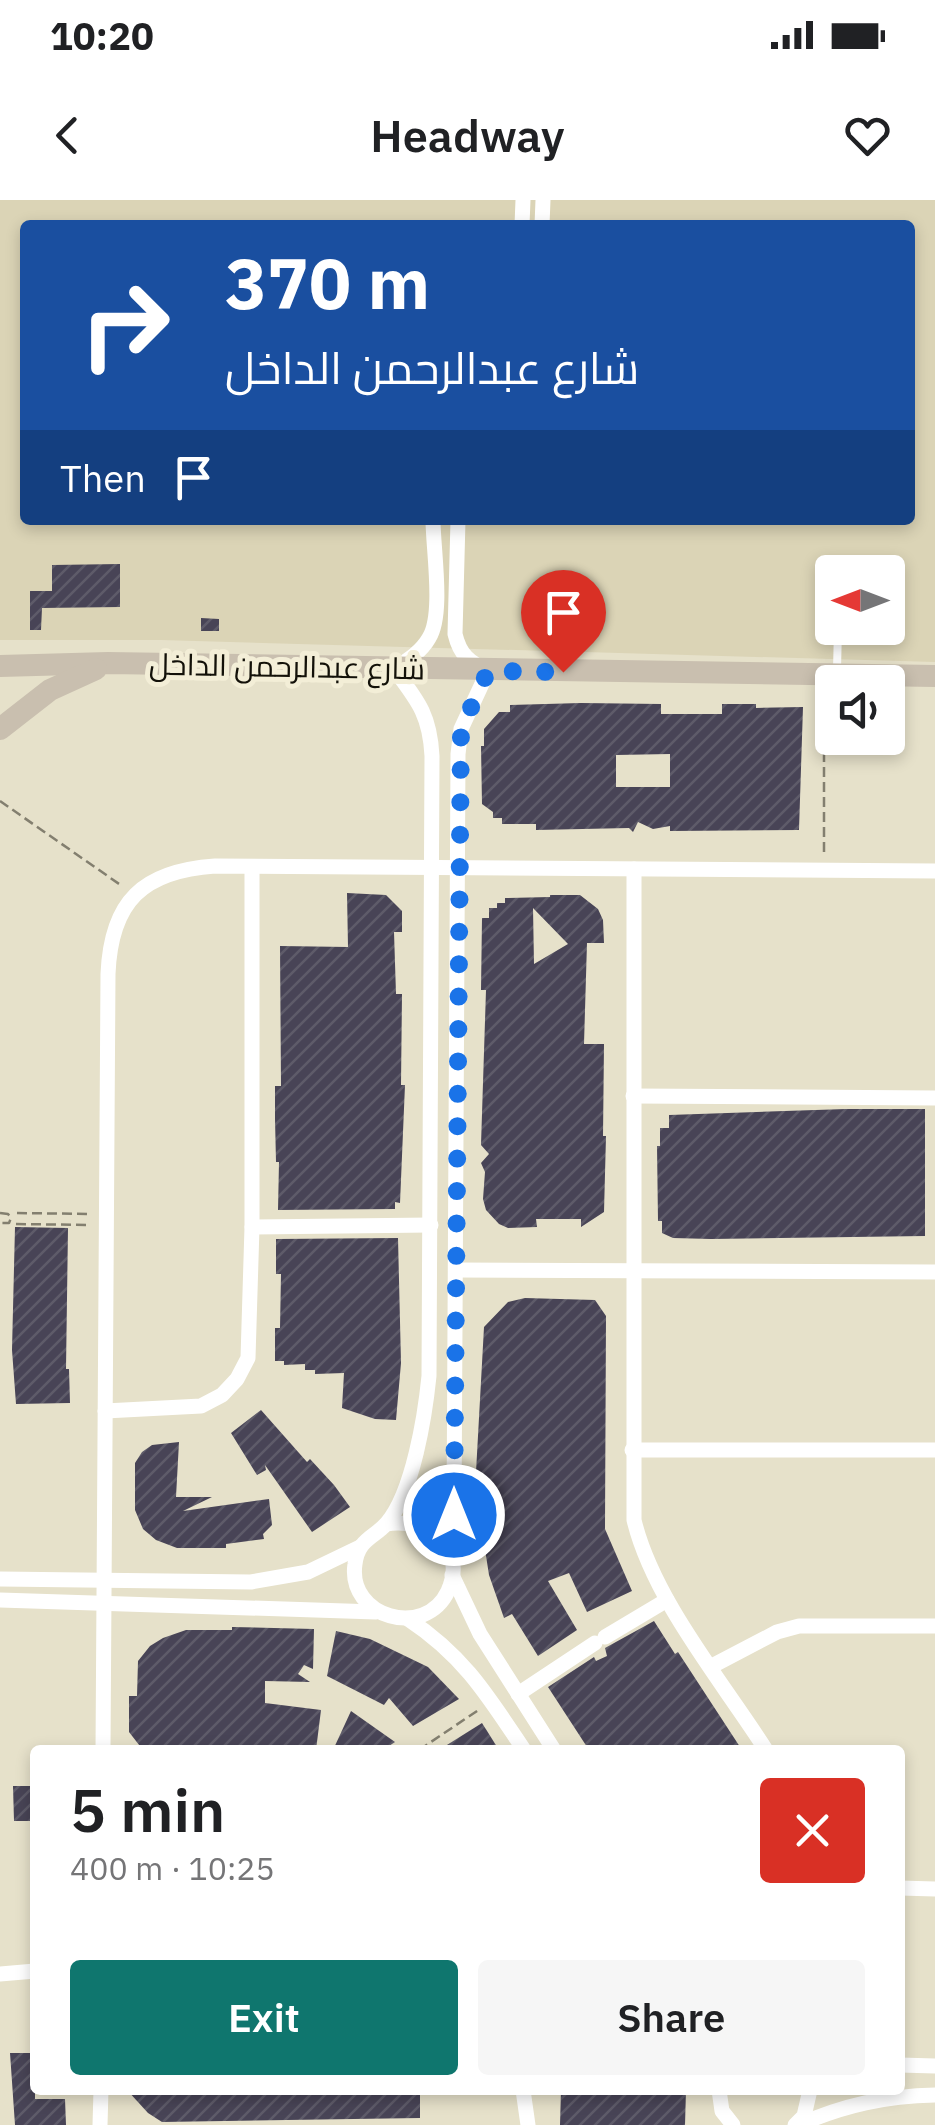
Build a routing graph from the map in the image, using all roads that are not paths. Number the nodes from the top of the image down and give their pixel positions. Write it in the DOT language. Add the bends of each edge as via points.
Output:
graph roads {
  1 [pos="433,525"];
  2 [pos="458,525"];
  3 [pos="108,663"];
  4 [pos="0,666"];
  5 [pos="394,669"];
  6 [pos="488,671"];
  7 [pos="935,676"];
  8 [pos="905,678"];
  9 [pos="815,683"];
  10 [pos="0,729"];
  11 [pos="252,867"];
  12 [pos="432,868"];
  13 [pos="458,868"];
  14 [pos="634,869"];
  15 [pos="935,871"];
  16 [pos="633,1096"];
  17 [pos="935,1098"];
  18 [pos="431,1225"];
  19 [pos="252,1227"];
  20 [pos="456,1270"];
  21 [pos="632,1271"];
  22 [pos="935,1272"];
  23 [pos="106,1411"];
  24 [pos="632,1450"];
  25 [pos="935,1450"];
  26 [pos="386,1524"];
  27 [pos="360,1547"];
  28 [pos="448,1549"];
  29 [pos="452,1575"];
  30 [pos="0,1579"];
  31 [pos="104,1579"];
  32 [pos="0,1600"];
  33 [pos="667,1600"];
  34 [pos="104,1602"];
  35 [pos="376,1612"];
  36 [pos="408,1619"];
  37 [pos="935,1626"];
  38 [pos="712,1666"];
  39 [pos="518,1694"];
  40 [pos="103,1745"];
  41 [pos="521,1745"];
  42 [pos="551,1745"];
  43 [pos="763,1745"];
  44 [pos="905,1888"];
  45 [pos="935,1889"];
  46 [pos="3,1971"];
  47 [pos="30,1972"];
  48 [pos="905,2066"];
  49 [pos="935,2066"];
  50 [pos="101,2095"];
  51 [pos="524,2095"];
  52 [pos="809,2095"];
  53 [pos="935,2095"];
  54 [pos="721,2118"];
  55 [pos="100,2125"];
  56 [pos="528,2125"];
  57 [pos="733,2125"];
  58 [pos="797,2125"];
  1 -- 5 [label="street" via="432,634"];
  2 -- 6 [label="street" via="455,634 469,662"];
  3 -- 4 [label="street, شارع عبدالرحمن الداخل"];
  3 -- 5 [label="street, شارع عبدالرحمن الداخل"];
  3 -- 10 [label="street" via="50,690"];
  5 -- 6 [label="street, شارع عبدالرحمن الداخل"];
  5 -- 12 [label="street" via="423,707 431,731"];
  6 -- 9 [label="street, شارع عبدالرحمن الداخل"];
  6 -- 13 [label="street" via="461,729"];
  7 -- 8 [label="street, شارع عبدالرحمن الداخل"];
  11 -- 12 [label="street"];
  11 -- 19 [label="street"];
  11 -- 23 [label="street" via="185,868 144,885 133,894 109,947"];
  12 -- 13 [label="street"];
  12 -- 18 [label="street"];
  13 -- 14 [label="street"];
  13 -- 20 [label="street"];
  14 -- 15 [label="street"];
  14 -- 16 [label="street"];
  16 -- 17 [label="street"];
  16 -- 21 [label="street"];
  18 -- 19 [label="street"];
  18 -- 26 [label="street" via="426,1415"];
  19 -- 23 [label="street" via="248,1358 238,1379 201,1406"];
  20 -- 21 [label="street"];
  20 -- 28 [label="street" via="454,1515"];
  21 -- 22 [label="street"];
  21 -- 24 [label="street"];
  23 -- 31 [label="street"];
  24 -- 25 [label="street"];
  24 -- 33 [label="street" via="634,1520"];
  26 -- 27 [label="street"];
  26 -- 28 [label="street" via="422,1524"];
  27 -- 31 [label="street" via="280,1579"];
  27 -- 35 [label="street" via="356,1582"];
  28 -- 29 [label="street"];
  29 -- 36 [label="street" via="438,1605"];
  29 -- 39 [label="street"];
  30 -- 31 [label="street"];
  31 -- 34 [label="street"];
  32 -- 34 [label="street"];
  33 -- 38 [label="street"];
  33 -- 39 [label="street"];
  34 -- 35 [label="street"];
  34 -- 40 [label="street"];
  35 -- 36 [label="street"];
  36 -- 41 [label="street" via="458,1656"];
  37 -- 38 [label="street" via="799,1626"];
  38 -- 43 [label="street"];
  39 -- 42 [label="street"];
  44 -- 45 [label="street"];
  46 -- 47 [label="street"];
  48 -- 49 [label="street"];
  50 -- 55 [label="street"];
  51 -- 56 [label="street"];
  52 -- 58 [label="street"];
  53 -- 58 [label="street" via="872,2100"];
  54 -- 57 [label="street"];
}
